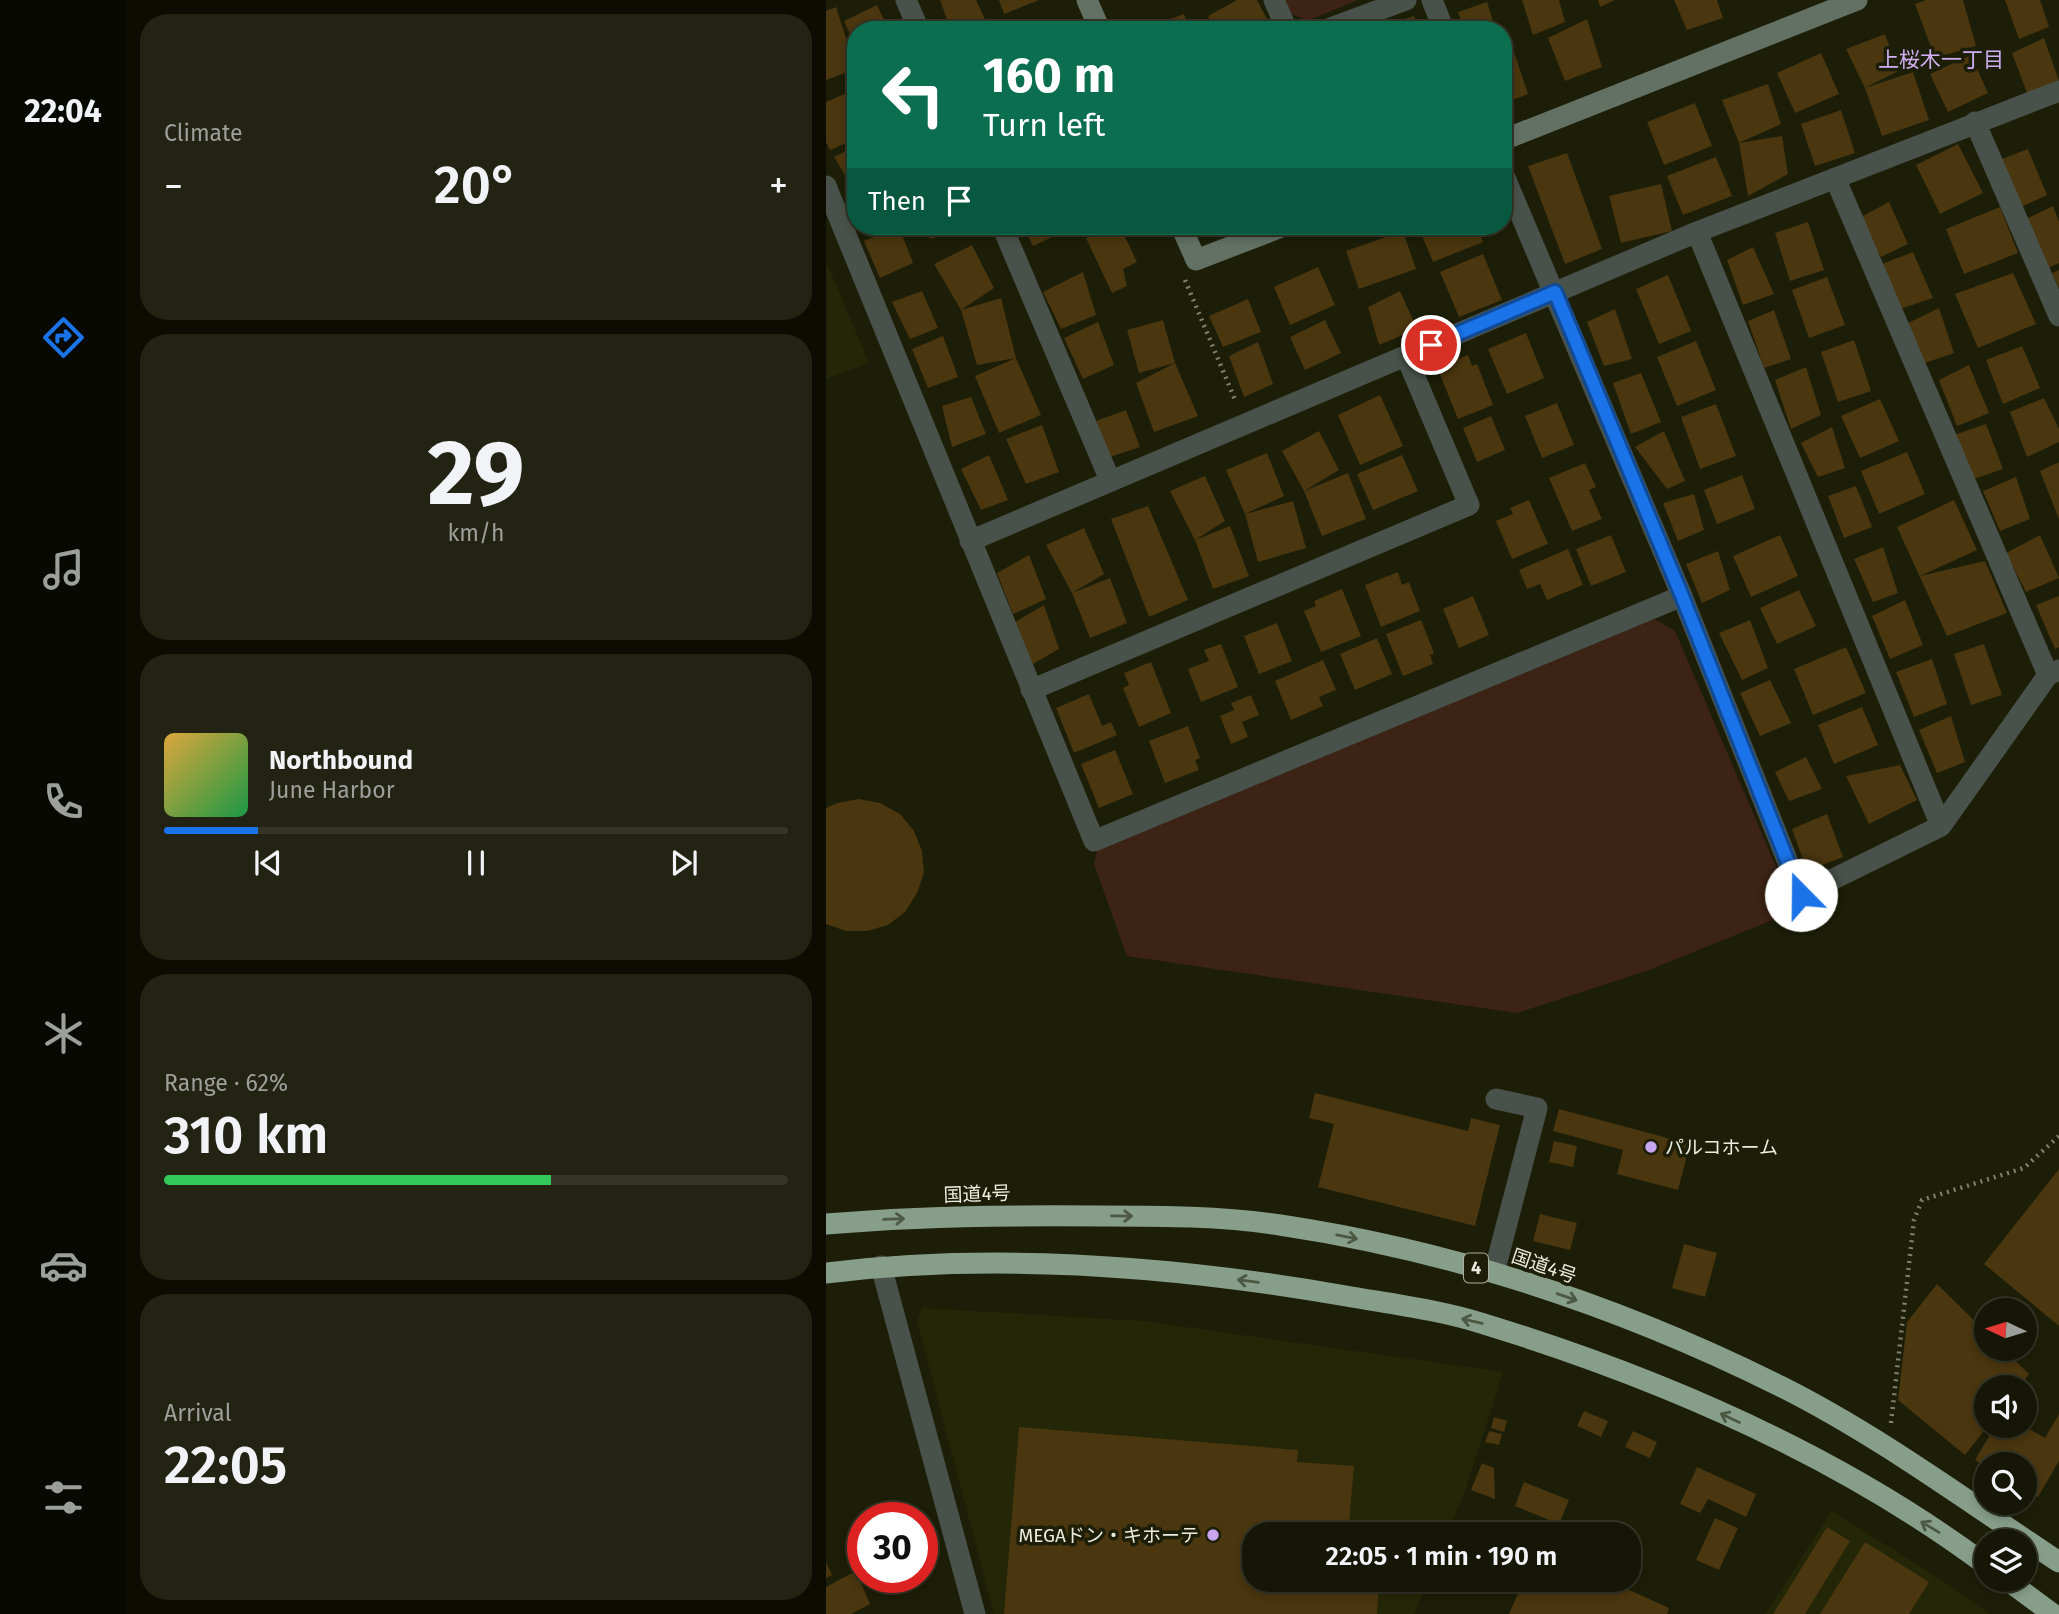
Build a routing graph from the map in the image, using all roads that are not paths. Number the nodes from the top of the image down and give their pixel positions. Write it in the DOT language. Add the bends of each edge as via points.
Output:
graph roads {
  1 [pos="906,0"];
  2 [pos="1087,0"];
  3 [pos="1274,0"];
  4 [pos="1406,0"];
  5 [pos="1432,0"];
  6 [pos="1857,0"];
  7 [pos="915,21"];
  8 [pos="1096,21"];
  9 [pos="1283,21"];
  10 [pos="1349,21"];
  11 [pos="1440,21"];
  12 [pos="2059,90"];
  13 [pos="1975,122"];
  14 [pos="1512,136"];
  15 [pos="1835,178"];
  16 [pos="826,186"];
  17 [pos="1512,194"];
  18 [pos="1697,232"];
  19 [pos="1006,235"];
  20 [pos="1185,235"];
  21 [pos="1261,235"];
  22 [pos="1555,292"];
  23 [pos="2059,316"];
  24 [pos="1406,356"];
  25 [pos="1110,480"];
  26 [pos="970,541"];
  27 [pos="1682,596"];
  28 [pos="2054,673"];
  29 [pos="1031,690"];
  30 [pos="1941,825"];
  31 [pos="1496,1099"];
  32 [pos="826,1224"];
  33 [pos="881,1266"];
  34 [pos="826,1273"];
  35 [pos="1494,1273"];
  36 [pos="1974,1556"];
  37 [pos="2059,1562"];
  38 [pos="2023,1592"];
  39 [pos="975,1614"];
  40 [pos="2053,1614"];
  1 -- 7 [label="street"];
  2 -- 8 [label="street"];
  3 -- 9 [label="street"];
  4 -- 10 [label="street"];
  5 -- 11 [label="street"];
  6 -- 14 [label="street"];
  12 -- 13 [label="street"];
  13 -- 15 [label="street"];
  13 -- 23 [label="street"];
  15 -- 18 [label="street"];
  15 -- 28 [label="street"];
  16 -- 26 [label="street"];
  17 -- 22 [label="street"];
  18 -- 22 [label="street"];
  18 -- 30 [label="street"];
  19 -- 25 [label="street"];
  20 -- 21 [label="street" via="1196,260"];
  22 -- 24 [label="street"];
  22 -- 27 [label="street"];
  24 -- 25 [label="street"];
  24 -- 29 [label="street" via="1469,505"];
  25 -- 26 [label="street"];
  26 -- 29 [label="street"];
  27 -- 29 [label="street" via="1094,841"];
  27 -- 30 [label="street" via="1801,895"];
  28 -- 30 [label="street"];
  31 -- 35 [label="street" via="1537,1108"];
  32 -- 35 [label="highway, 国道4号 / 4, one-way" via="1024,1215 1180,1216 1278,1224 1398,1247"];
  33 -- 34 [label="highway"];
  36 -- 33 [label="highway, one-way" via="1857,1483 1686,1398 1604,1364 1482,1323 1303,1288 1170,1271 1046,1264"];
  33 -- 39 [label="street"];
  35 -- 37 [label="highway, 国道4号 / 4, one-way" via="1643,1323 1783,1387 1889,1450"];
  38 -- 40 [label="highway"];
}
